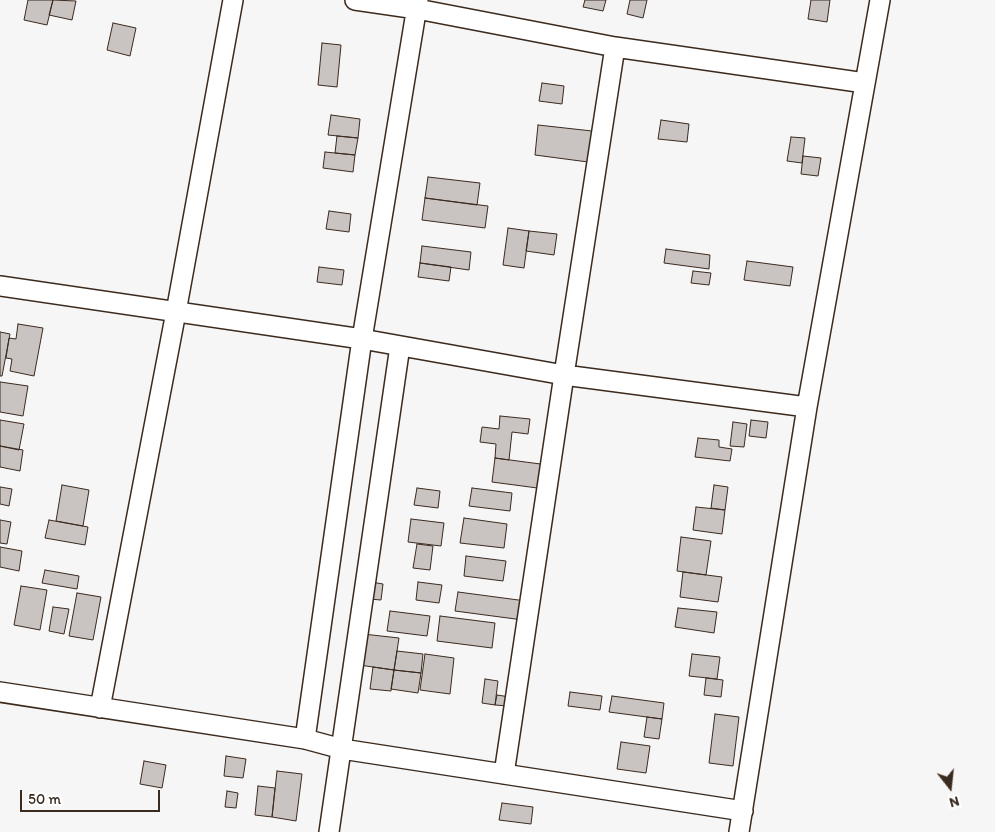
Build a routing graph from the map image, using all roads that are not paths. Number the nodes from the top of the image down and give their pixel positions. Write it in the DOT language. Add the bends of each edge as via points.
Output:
graph roads {
  1 [pos="233,0"];
  2 [pos="355,0"];
  3 [pos="880,0"];
  4 [pos="418,5"];
  5 [pos="615,47"];
  6 [pos="865,83"];
  7 [pos="0,286"];
  8 [pos="176,312"];
  9 [pos="362,339"];
  10 [pos="400,346"];
  11 [pos="564,375"];
  12 [pos="807,407"];
  13 [pos="0,692"];
  14 [pos="100,708"];
  15 [pos="305,739"];
  16 [pos="341,749"];
  17 [pos="504,774"];
  18 [pos="743,810"];
  19 [pos="329,832"];
  20 [pos="739,832"];
  1 -- 8 [label="street"];
  2 -- 4 [label="street"];
  3 -- 6 [label="street"];
  4 -- 5 [label="street"];
  4 -- 9 [label="street"];
  5 -- 6 [label="street"];
  5 -- 11 [label="street"];
  6 -- 12 [label="street"];
  7 -- 8 [label="street"];
  8 -- 9 [label="street"];
  8 -- 14 [label="street"];
  9 -- 10 [label="street"];
  9 -- 15 [label="street"];
  10 -- 11 [label="street"];
  10 -- 16 [label="street"];
  11 -- 12 [label="street"];
  11 -- 17 [label="street"];
  12 -- 18 [label="street"];
  13 -- 14 [label="street"];
  14 -- 15 [label="street"];
  15 -- 16 [label="street"];
  16 -- 17 [label="street"];
  16 -- 19 [label="street"];
  17 -- 18 [label="street"];
  18 -- 20 [label="street"];
}
